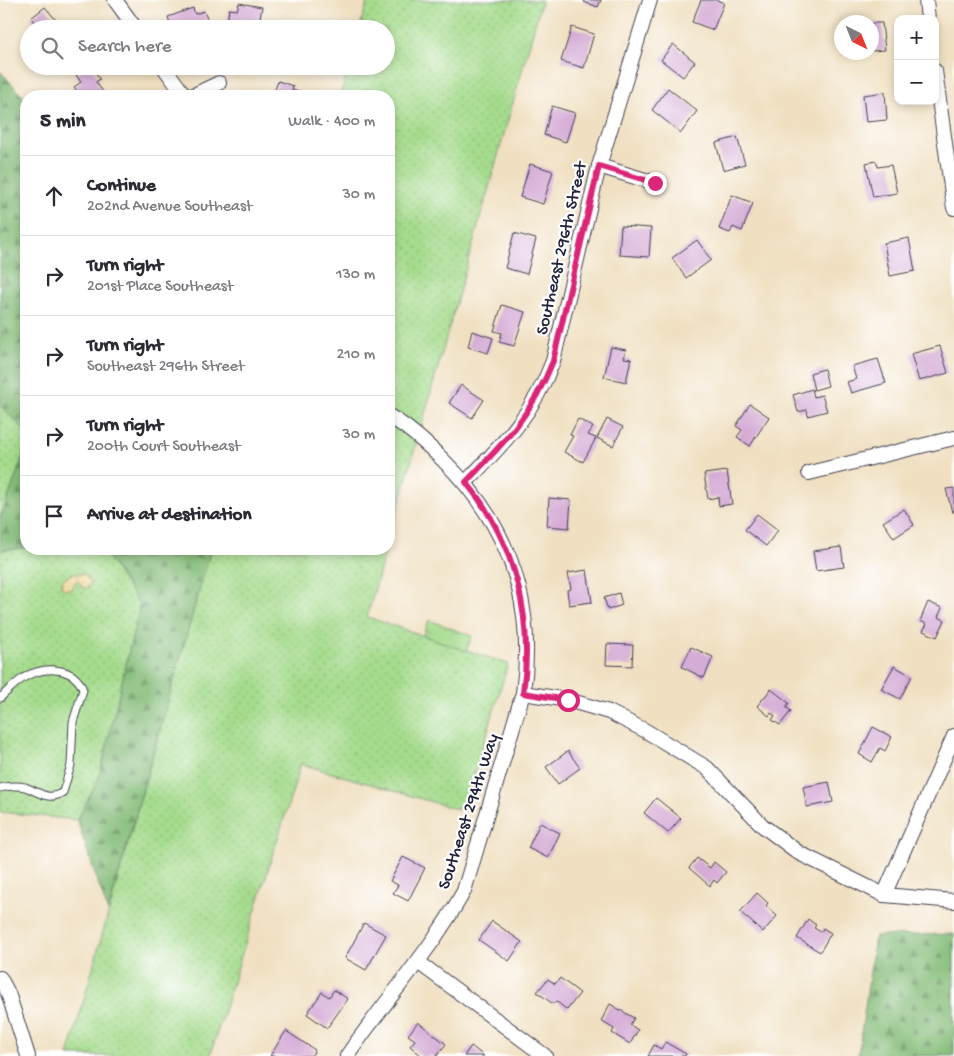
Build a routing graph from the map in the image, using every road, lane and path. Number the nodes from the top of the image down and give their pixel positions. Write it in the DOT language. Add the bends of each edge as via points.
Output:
graph roads {
  1 [pos="115,0"];
  2 [pos="650,0"];
  3 [pos="926,0"];
  4 [pos="928,15"];
  5 [pos="129,20"];
  6 [pos="170,75"];
  7 [pos="219,83"];
  8 [pos="181,90"];
  9 [pos="204,90"];
  10 [pos="939,100"];
  11 [pos="599,166"];
  12 [pos="655,183"];
  13 [pos="954,208"];
  14 [pos="395,421"];
  15 [pos="954,438"];
  16 [pos="809,473"];
  17 [pos="466,482"];
  18 [pos="523,693"];
  19 [pos="0,698"];
  20 [pos="954,736"];
  21 [pos="0,788"];
  22 [pos="884,895"];
  23 [pos="954,901"];
  24 [pos="418,962"];
  25 [pos="0,978"];
  26 [pos="28,1056"];
  27 [pos="347,1056"];
  28 [pos="545,1056"];
  1 -- 5 [label="street"];
  2 -- 11 [label="street, Southeast 296th Street"];
  3 -- 4 [label="street"];
  6 -- 8 [label="street"];
  7 -- 9 [label="street"];
  10 -- 13 [label="street"];
  11 -- 12 [label="street"];
  11 -- 17 [label="street, Southeast 296th Street" via="553,361 545,381 511,436"];
  14 -- 17 [label="street, Southeast 294th Way" via="431,448"];
  15 -- 16 [label="street"];
  17 -- 18 [label="street, Southeast 294th Way" via="488,512 520,589 528,661"];
  18 -- 22 [label="street" via="568,700 609,712 646,731 707,768 763,826 799,853"];
  18 -- 24 [label="street, Southeast 294th Way" via="464,891"];
  19 -- 21 [label="lane" via="27,676 51,670 76,677 82,690 73,722 71,765 63,792 53,797 24,787"];
  20 -- 22 [label="street"];
  22 -- 23 [label="street"];
  24 -- 27 [label="street, Southeast 294th Way"];
  24 -- 28 [label="street"];
  25 -- 26 [label="street"];
}
